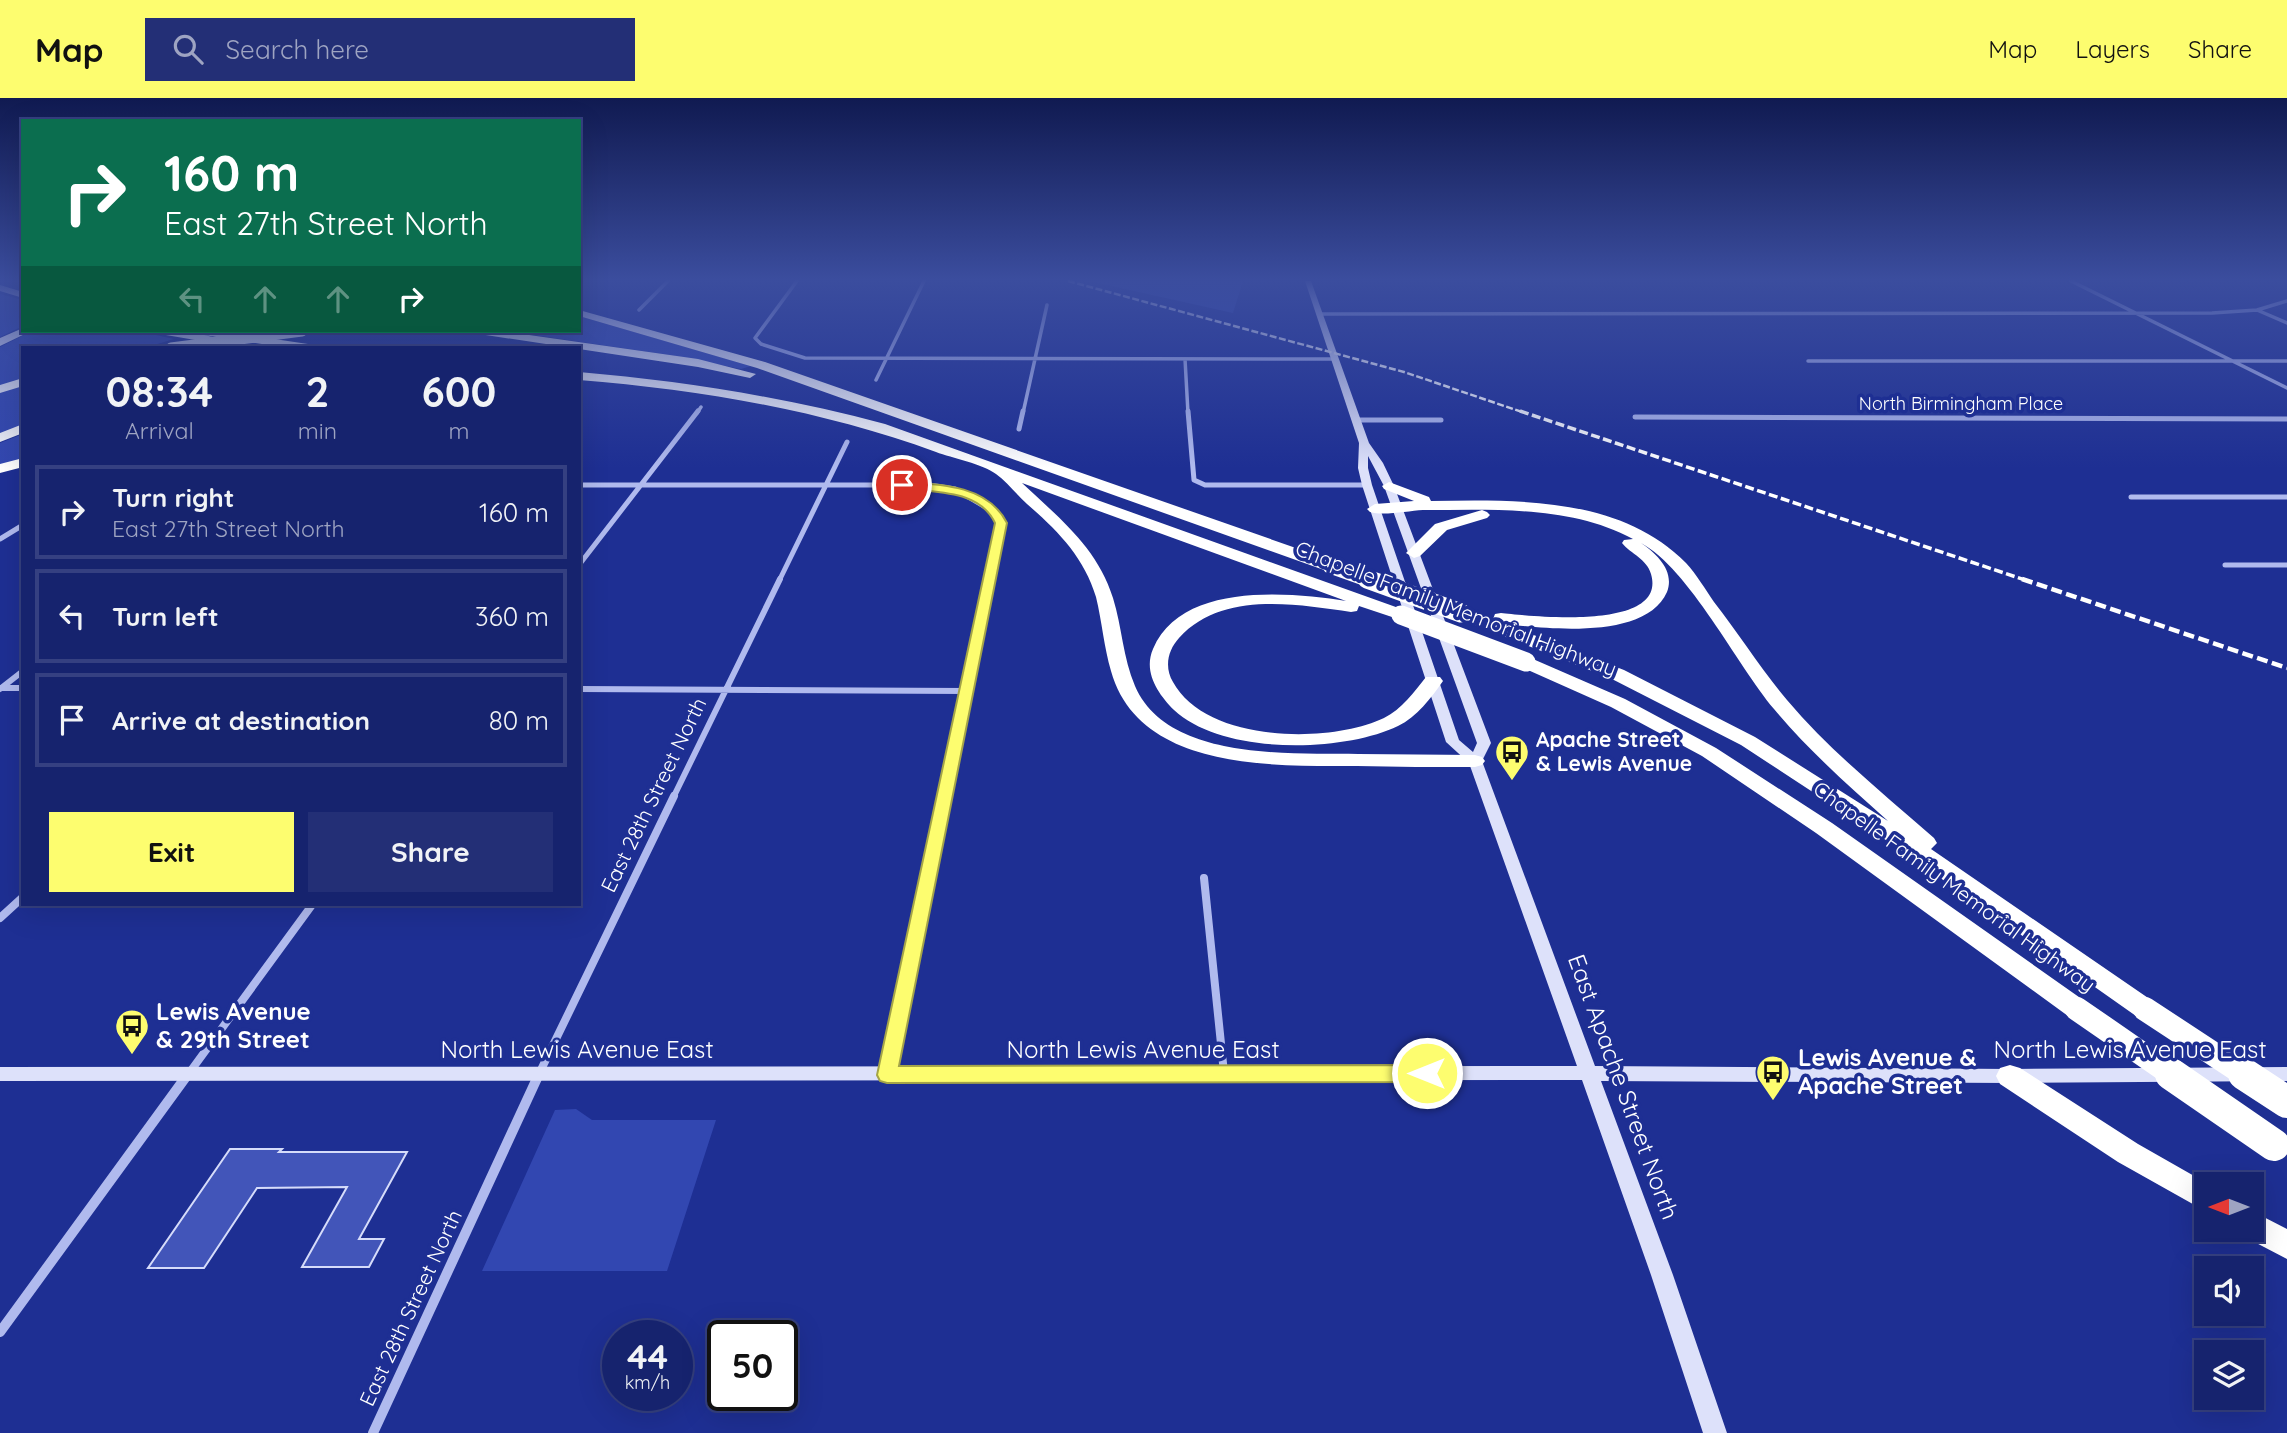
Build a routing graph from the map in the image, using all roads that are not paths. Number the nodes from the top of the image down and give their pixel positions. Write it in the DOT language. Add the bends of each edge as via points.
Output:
graph roads {
  1 [pos="207,343"];
  2 [pos="563,343"];
  3 [pos="688,343"];
  4 [pos="760,343"];
  5 [pos="894,343"];
  6 [pos="1039,343"];
  7 [pos="1329,343"];
  8 [pos="2197,343"];
  9 [pos="186,346"];
  10 [pos="886,359"];
  11 [pos="1185,359"];
  12 [pos="1335,359"];
  13 [pos="1035,360"];
  14 [pos="1808,361"];
  15 [pos="2232,361"];
  16 [pos="2287,361"];
  17 [pos="581,376"];
  18 [pos="876,380"];
  19 [pos="21,383"];
  20 [pos="581,383"];
  21 [pos="688,387"];
  22 [pos="2287,388"];
  23 [pos="0,389"];
  24 [pos="701,407"];
  25 [pos="908,416"];
  26 [pos="1635,417"];
  27 [pos="2287,419"];
  28 [pos="1356,420"];
  29 [pos="1441,420"];
  30 [pos="21,429"];
  31 [pos="1018,429"];
  32 [pos="0,438"];
  33 [pos="847,442"];
  34 [pos="1364,443"];
  35 [pos="21,463"];
  36 [pos="997,468"];
  37 [pos="0,469"];
  38 [pos="581,485"];
  39 [pos="639,485"];
  40 [pos="1367,485"];
  41 [pos="824,486"];
  42 [pos="1389,486"];
  43 [pos="2287,496"];
  44 [pos="2131,497"];
  45 [pos="1450,507"];
  46 [pos="1376,509"];
  47 [pos="1398,510"];
  48 [pos="1487,514"];
  49 [pos="21,526"];
  50 [pos="0,539"];
  51 [pos="1414,553"];
  52 [pos="581,562"];
  53 [pos="2225,565"];
  54 [pos="2287,565"];
  55 [pos="1339,599"];
  56 [pos="1512,625"];
  57 [pos="21,672"];
  58 [pos="1433,681"];
  59 [pos="0,688"];
  60 [pos="21,688"];
  61 [pos="581,689"];
  62 [pos="727,690"];
  63 [pos="967,691"];
  64 [pos="1475,761"];
  65 [pos="1204,878"];
  66 [pos="21,899"];
  67 [pos="1995,905"];
  68 [pos="311,906"];
  69 [pos="0,918"];
  70 [pos="1587,1073"];
  71 [pos="2287,1073"];
  72 [pos="0,1074"];
  73 [pos="191,1074"];
  74 [pos="540,1074"];
  75 [pos="1224,1074"];
  76 [pos="887,1075"];
  77 [pos="2010,1076"];
  78 [pos="2287,1102"];
  79 [pos="2280,1149"];
  80 [pos="2194,1191"];
  81 [pos="2264,1232"];
  82 [pos="2287,1245"];
  83 [pos="0,1332"];
  84 [pos="373,1433"];
  85 [pos="1715,1433"];
  1 -- 9 [label="highway, bridge"];
  2 -- 25 [label="highway" via="698,363"];
  3 -- 25 [label="highway, Chapelle Family Memorial Highway"];
  4 -- 10 [label="street" via="805,358"];
  5 -- 10 [label="street"];
  6 -- 13 [label="street"];
  7 -- 12 [label="main road, East Apache Street North"];
  8 -- 15 [label="street"];
  10 -- 13 [label="street"];
  10 -- 18 [label="street"];
  11 -- 12 [label="street"];
  11 -- 13 [label="street"];
  11 -- 40 [label="street" via="1194,480 1222,486"];
  12 -- 28 [label="main road, East Apache Street North"];
  13 -- 31 [label="street"];
  14 -- 15 [label="street"];
  15 -- 16 [label="street"];
  15 -- 22 [label="street"];
  17 -- 21 [label="highway, Chapelle Family Memorial Highway"];
  19 -- 23 [label="highway"];
  20 -- 21 [label="highway"];
  21 -- 36 [label="highway, Chapelle Family Memorial Highway" via="854,420"];
  24 -- 39 [label="street"];
  25 -- 56 [label="highway, Chapelle Family Memorial Highway, bridge" via="1461,613"];
  26 -- 27 [label="street, North Birmingham Place"];
  28 -- 29 [label="street"];
  28 -- 34 [label="main road, East Apache Street North"];
  30 -- 32 [label="highway"];
  33 -- 41 [label="street, East 28th Street North"];
  34 -- 40 [label="main road, East Apache Street North"];
  34 -- 42 [label="main road, East Apache Street North"];
  35 -- 37 [label="highway"];
  36 -- 55 [label="highway, Chapelle Family Memorial Highway"];
  36 -- 64 [label="highway" via="1058,521 1083,551 1100,584 1131,697 1172,734 1266,759"];
  38 -- 39 [label="street"];
  39 -- 41 [label="street"];
  39 -- 52 [label="street"];
  40 -- 46 [label="main road, East Apache Street North"];
  41 -- 62 [label="street, East 28th Street North"];
  41 -- 63 [label="street" via="944,486 995,510 1001,519"];
  42 -- 45 [label="highway"];
  42 -- 47 [label="main road, East Apache Street North"];
  43 -- 44 [label="street"];
  45 -- 47 [label="highway"];
  45 -- 67 [label="highway" via="1537,507 1569,512 1626,529 1664,551 1803,729"];
  46 -- 47 [label="highway"];
  46 -- 58 [label="main road, East Apache Street North"];
  47 -- 48 [label="highway"];
  47 -- 51 [label="main road, East Apache Street North"];
  48 -- 51 [label="highway" via="1441,527"];
  48 -- 56 [label="highway" via="1548,516 1600,529 1638,548 1660,576 1660,590 1653,601 1625,617 1584,624"];
  49 -- 50 [label="street"];
  51 -- 64 [label="main road, East Apache Street North" via="1484,743"];
  53 -- 54 [label="street"];
  55 -- 58 [label="highway" via="1262,599 1205,611 1173,631 1160,650 1165,687 1178,703 1209,721 1248,734 1298,741 1351,736 1381,727 1401,715"];
  55 -- 79 [label="highway, Chapelle Family Memorial Highway, bridge" via="1401,615 1526,662 1618,703 1710,752"];
  56 -- 67 [label="highway, Chapelle Family Memorial Highway" via="1748,741 1833,793"];
  57 -- 59 [label="street"];
  58 -- 64 [label="main road, East Apache Street North" via="1453,742"];
  59 -- 60 [label="street"];
  61 -- 62 [label="street"];
  62 -- 63 [label="street"];
  62 -- 74 [label="street, East 28th Street North"];
  63 -- 76 [label="street"];
  64 -- 70 [label="main road, East Apache Street North"];
  65 -- 75 [label="street"];
  66 -- 69 [label="street"];
  67 -- 78 [label="highway, Chapelle Family Memorial Highway, bridge"];
  68 -- 73 [label="street"];
  70 -- 75 [label="main road, North Lewis Avenue East"];
  70 -- 77 [label="main road, North Lewis Avenue East"];
  70 -- 85 [label="main road, East Apache Street North"];
  71 -- 77 [label="main road, North Lewis Avenue East"];
  72 -- 73 [label="main road, North Lewis Avenue East"];
  73 -- 74 [label="main road, North Lewis Avenue East"];
  73 -- 83 [label="street"];
  74 -- 76 [label="main road, North Lewis Avenue East"];
  74 -- 84 [label="street, East 28th Street North"];
  75 -- 76 [label="main road, North Lewis Avenue East"];
  77 -- 80 [label="highway"];
  81 -- 82 [label="highway"];
}
